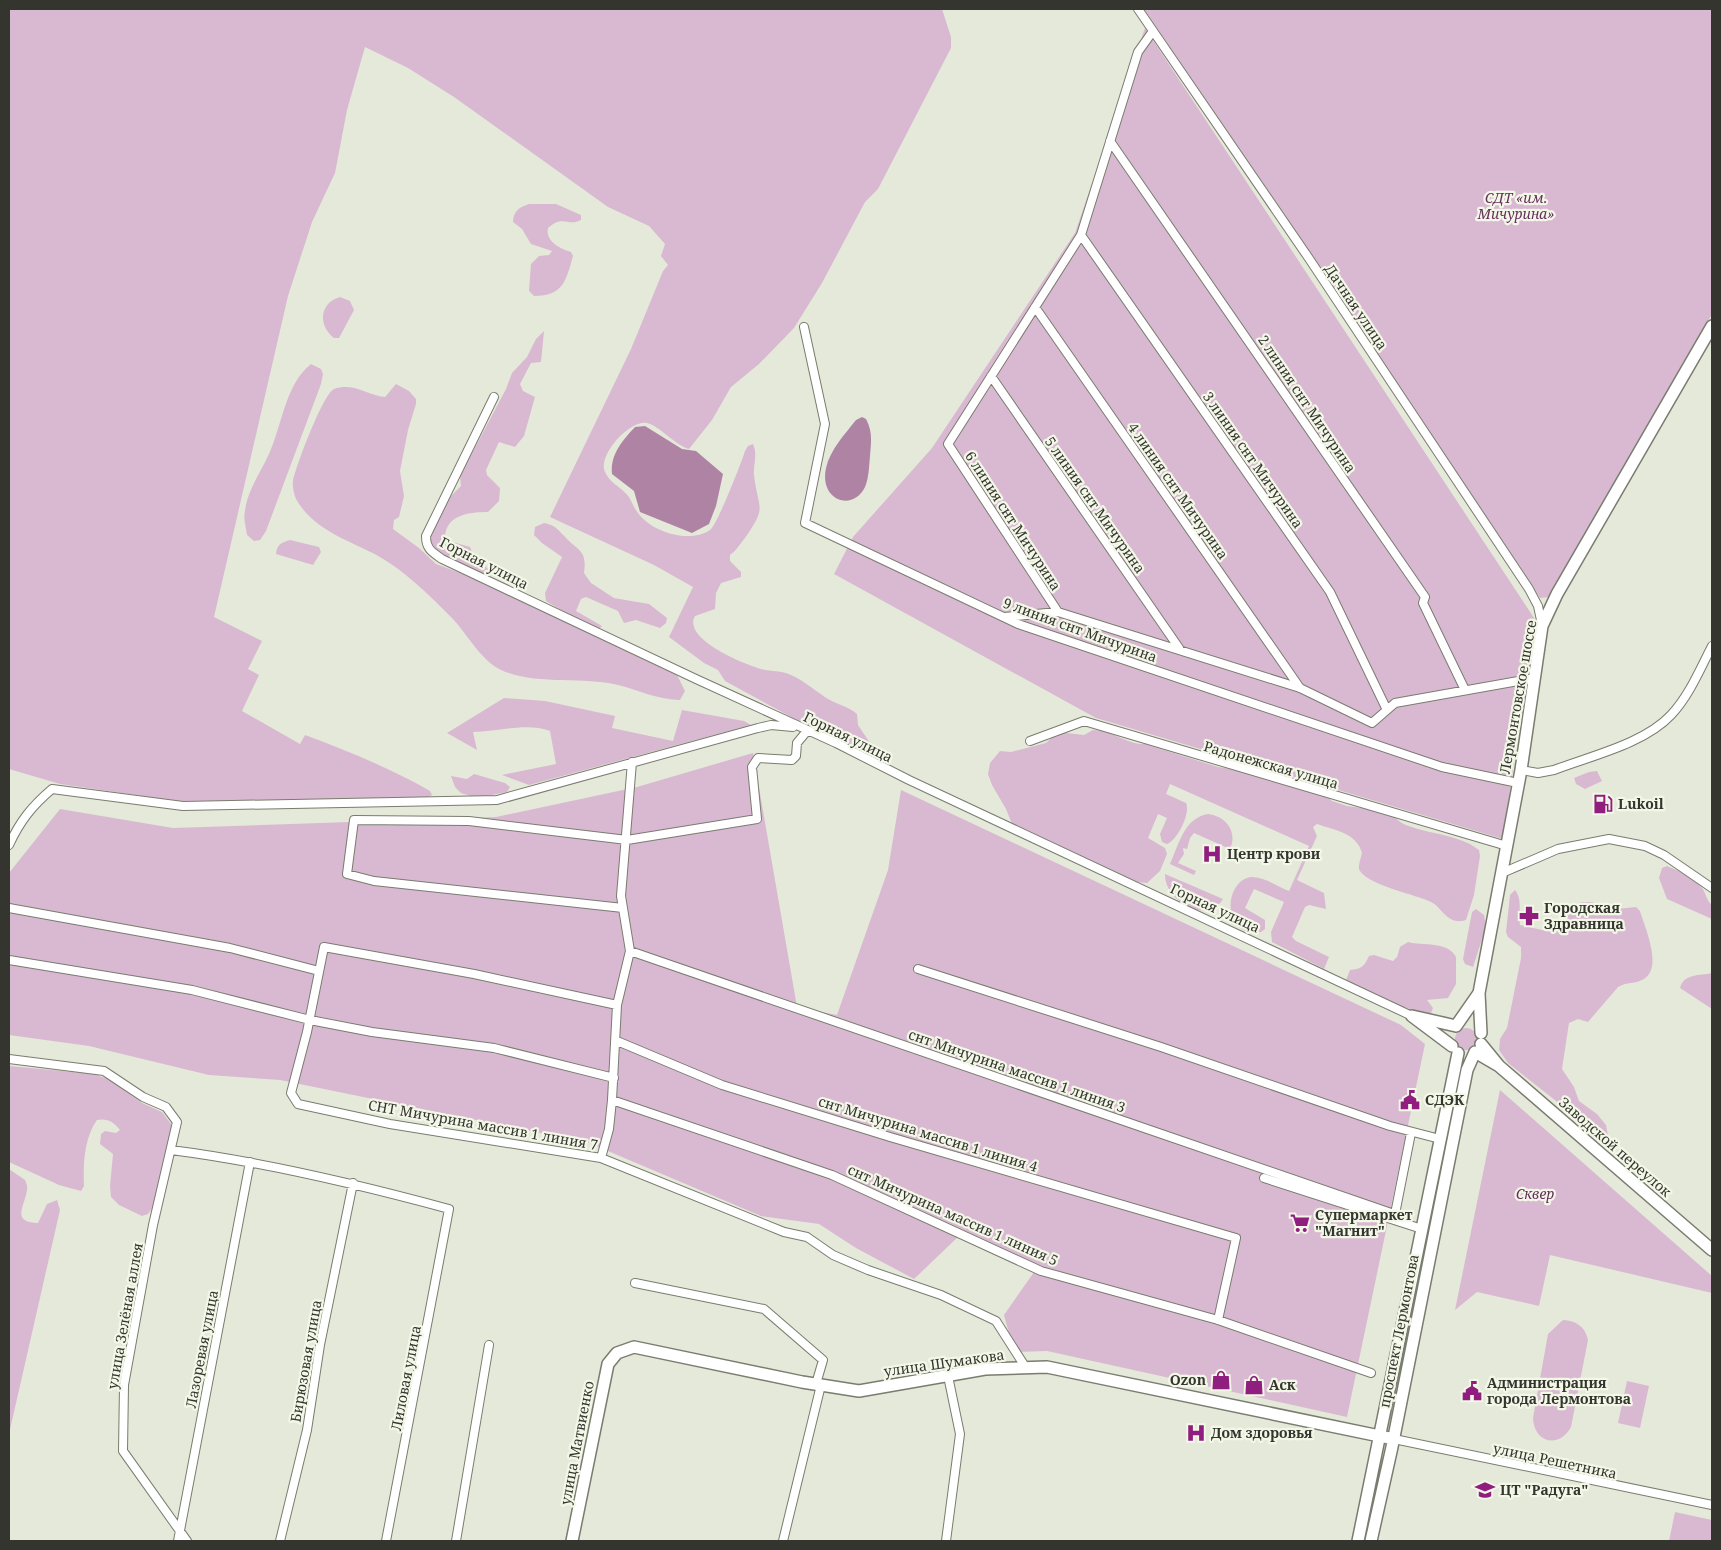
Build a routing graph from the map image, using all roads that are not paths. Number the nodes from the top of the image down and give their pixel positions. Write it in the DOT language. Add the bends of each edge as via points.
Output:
graph roads {
  1 [pos="1138,9"];
  2 [pos="1153,31"];
  3 [pos="1110,140"];
  4 [pos="1081,235"];
  5 [pos="1035,307"];
  6 [pos="1712,326"];
  7 [pos="804,327"];
  8 [pos="991,376"];
  9 [pos="494,397"];
  10 [pos="1058,612"];
  11 [pos="1004,618"];
  12 [pos="1542,626"];
  13 [pos="1712,646"];
  14 [pos="1179,648"];
  15 [pos="1535,678"];
  16 [pos="1300,688"];
  17 [pos="1465,690"];
  18 [pos="1387,710"];
  19 [pos="807,731"];
  20 [pos="1030,741"];
  21 [pos="632,762"];
  22 [pos="1521,770"];
  23 [pos="1518,783"];
  24 [pos="627,840"];
  25 [pos="9,845"];
  26 [pos="1507,846"];
  27 [pos="1502,873"];
  28 [pos="1712,888"];
  29 [pos="9,908"];
  30 [pos="623,908"];
  31 [pos="630,951"];
  32 [pos="9,960"];
  33 [pos="918,969"];
  34 [pos="319,970"];
  35 [pos="1479,993"];
  36 [pos="617,1005"];
  37 [pos="1412,1016"];
  38 [pos="310,1020"];
  39 [pos="1456,1026"];
  40 [pos="617,1041"];
  41 [pos="1479,1043"];
  42 [pos="1455,1049"];
  43 [pos="9,1059"];
  44 [pos="1499,1066"];
  45 [pos="1467,1070"];
  46 [pos="614,1078"];
  47 [pos="612,1100"];
  48 [pos="1411,1133"];
  49 [pos="1440,1139"];
  50 [pos="171,1150"];
  51 [pos="601,1158"];
  52 [pos="250,1162"];
  53 [pos="1264,1178"];
  54 [pos="353,1183"];
  55 [pos="1422,1229"];
  56 [pos="1712,1250"];
  57 [pos="635,1283"];
  58 [pos="1218,1320"];
  59 [pos="489,1345"];
  60 [pos="617,1352"];
  61 [pos="1026,1368"];
  62 [pos="1371,1373"];
  63 [pos="948,1376"];
  64 [pos="819,1384"];
  65 [pos="1379,1437"];
  66 [pos="1394,1439"];
  67 [pos="1712,1505"];
  68 [pos="180,1532"];
  69 [pos="178,1541"];
  70 [pos="187,1541"];
  71 [pos="280,1541"];
  72 [pos="386,1541"];
  73 [pos="456,1541"];
  74 [pos="572,1541"];
  75 [pos="783,1541"];
  76 [pos="946,1541"];
  77 [pos="1358,1541"];
  78 [pos="1371,1541"];
  1 -- 2 [label="street, Дачная улица"];
  2 -- 3 [label="street" via="1138,52"];
  2 -- 12 [label="street, Дачная улица" via="1529,590 1538,606"];
  3 -- 4 [label="street"];
  3 -- 17 [label="street, 2 линия снт Мичурина" via="1425,597 1423,603"];
  4 -- 5 [label="street"];
  4 -- 18 [label="street, 3 линия снт Мичурина" via="1330,592"];
  5 -- 8 [label="street"];
  5 -- 16 [label="street, 4 линия снт Мичурина"];
  6 -- 12 [label="street, Лермонтовское шоссе" via="1557,594"];
  7 -- 11 [label="street, 9 линия снт Мичурина" via="825,424 805,523"];
  8 -- 10 [label="street, 6 линия снт Мичурина" via="948,444"];
  8 -- 14 [label="street, 5 линия снт Мичурина"];
  9 -- 19 [label="street, Горная улица" via="426,536 426,546 430,551"];
  10 -- 11 [label="street"];
  10 -- 14 [label="street"];
  11 -- 23 [label="street, 9 линия снт Мичурина" via="1442,767"];
  12 -- 15 [label="street, Лермонтовское шоссе"];
  13 -- 22 [label="street" via="1679,705 1652,731 1554,770 1538,773"];
  14 -- 16 [label="street"];
  15 -- 17 [label="street"];
  15 -- 22 [label="street, Лермонтовское шоссе"];
  16 -- 18 [label="street" via="1372,723"];
  17 -- 18 [label="street" via="1395,703"];
  19 -- 21 [label="street" via="772,725"];
  19 -- 24 [label="street" via="797,743 796,756 792,760 758,758 752,767 757,819"];
  19 -- 37 [label="street, Горная улица"];
  20 -- 26 [label="street, Радонежская улица" via="1084,721"];
  21 -- 24 [label="street"];
  21 -- 25 [label="street" via="497,800 183,806 52,789 20,822"];
  22 -- 23 [label="street, Лермонтовское шоссе"];
  23 -- 26 [label="street, Лермонтовское шоссе"];
  24 -- 30 [label="street" via="621,896"];
  24 -- 30 [label="street" via="468,821 354,820 347,874 374,881"];
  26 -- 27 [label="street, Лермонтовское шоссе"];
  27 -- 28 [label="street" via="1558,850 1609,839 1645,846 1664,855"];
  27 -- 35 [label="street, Лермонтовское шоссе"];
  29 -- 34 [label="street" via="230,948"];
  30 -- 31 [label="street"];
  31 -- 36 [label="street"];
  31 -- 48 [label="street, снт Мичурина массив 1 линия 3" via="1396,1214"];
  32 -- 38 [label="street" via="192,990"];
  33 -- 48 [label="street" via="1161,1047"];
  34 -- 36 [label="street" via="324,947 474,974"];
  34 -- 38 [label="street"];
  35 -- 39 [label="street"];
  35 -- 41 [label="street"];
  36 -- 40 [label="street"];
  37 -- 39 [label="street"];
  37 -- 42 [label="street"];
  38 -- 46 [label="street" via="372,1032 494,1048"];
  38 -- 51 [label="street, СНТ Мичурина массив 1 линия 7" via="291,1093 298,1104 390,1124"];
  39 -- 41 [label="street" via="1470,1023"];
  39 -- 42 [label="street" via="1451,1033"];
  40 -- 46 [label="street"];
  40 -- 58 [label="street, снт Мичурина массив 1 линия 4" via="722,1085 1236,1238"];
  41 -- 42 [label="street" via="1466,1055"];
  41 -- 44 [label="street, Заводской переулок"];
  41 -- 45 [label="street, проспект Лермонтова"];
  42 -- 49 [label="street, проспект Лермонтова"];
  43 -- 50 [label="street, улица Зелёная аллея" via="104,1071 143,1097 166,1107 177,1122"];
  44 -- 45 [label="street" via="1479,1064"];
  44 -- 56 [label="street, Заводской переулок"];
  45 -- 66 [label="street, проспект Лермонтова"];
  46 -- 47 [label="street"];
  47 -- 51 [label="street" via="609,1130"];
  47 -- 58 [label="street, снт Мичурина массив 1 линия 5" via="832,1175 1041,1271"];
  48 -- 49 [label="street"];
  49 -- 55 [label="street, проспект Лермонтова"];
  50 -- 52 [label="street"];
  50 -- 68 [label="street, улица Зелёная аллея" via="153,1225 124,1385 123,1451"];
  51 -- 61 [label="street, СНТ Мичурина массив 1 линия 7" via="784,1232 807,1238 850,1263 941,1295 996,1321"];
  52 -- 54 [label="street"];
  52 -- 68 [label="street, Лазоревая улица"];
  53 -- 55 [label="street"];
  54 -- 71 [label="street, Бирюзовая улица" via="320,1345 307,1430"];
  54 -- 72 [label="street, Лиловая улица" via="449,1209"];
  55 -- 65 [label="street, проспект Лермонтова"];
  57 -- 64 [label="street" via="764,1309 823,1360"];
  58 -- 62 [label="street, снт Мичурина массив 1 линия 5"];
  59 -- 73 [label="street"];
  60 -- 64 [label="street, улица Шумакова" via="634,1347"];
  60 -- 74 [label="street, улица Матвиенко" via="608,1364"];
  61 -- 63 [label="street, улица Шумакова" via="985,1369"];
  61 -- 65 [label="street, улица Шумакова" via="1047,1367"];
  63 -- 64 [label="street, улица Шумакова" via="859,1391"];
  63 -- 76 [label="street" via="960,1434"];
  64 -- 75 [label="street"];
  65 -- 66 [label="street, улица Шумакова"];
  65 -- 77 [label="street, проспект Лермонтова"];
  66 -- 67 [label="street, улица Решетника"];
  66 -- 78 [label="street, проспект Лермонтова"];
  68 -- 69 [label="street, Лазоревая улица"];
  68 -- 70 [label="street, улица Зелёная аллея"];
}
